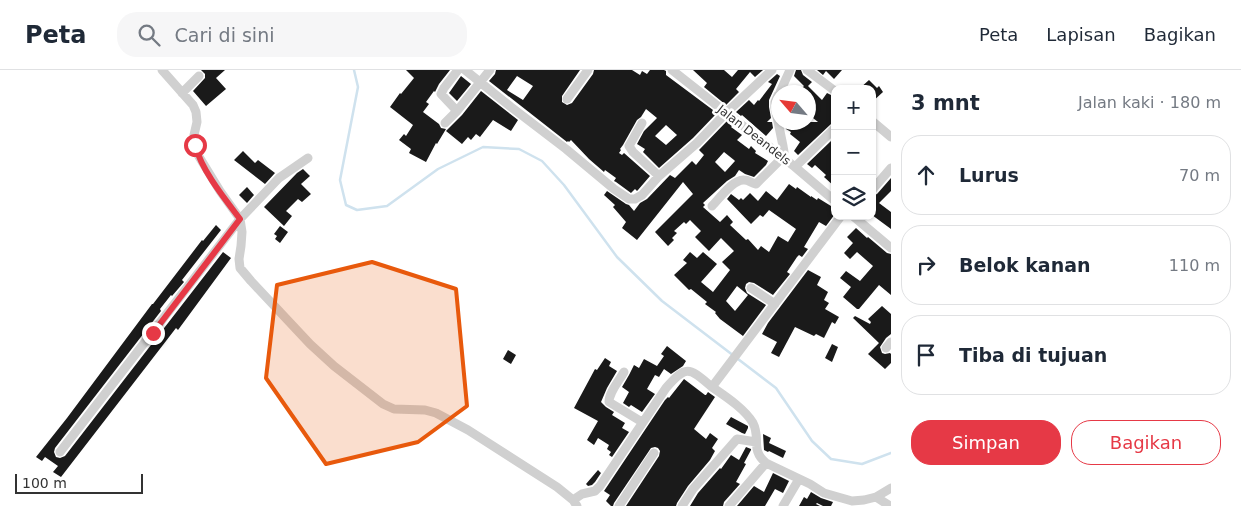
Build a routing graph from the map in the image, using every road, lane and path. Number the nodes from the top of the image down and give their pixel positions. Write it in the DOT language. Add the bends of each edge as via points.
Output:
graph roads {
  1 [pos="162,70"];
  2 [pos="458,70"];
  3 [pos="465,70"];
  4 [pos="490,70"];
  5 [pos="588,70"];
  6 [pos="672,70"];
  7 [pos="772,70"];
  8 [pos="790,70"];
  9 [pos="807,70"];
  10 [pos="200,76"];
  11 [pos="480,83"];
  12 [pos="783,85"];
  13 [pos="831,88"];
  14 [pos="182,93"];
  15 [pos="567,100"];
  16 [pos="457,111"];
  17 [pos="726,113"];
  18 [pos="446,123"];
  19 [pos="642,123"];
  20 [pos="876,124"];
  21 [pos="780,130"];
  22 [pos="833,130"];
  23 [pos="891,137"];
  24 [pos="308,158"];
  25 [pos="782,158"];
  26 [pos="795,167"];
  27 [pos="891,168"];
  28 [pos="659,176"];
  29 [pos="876,185"];
  30 [pos="831,198"];
  31 [pos="712,206"];
  32 [pos="240,219"];
  33 [pos="838,220"];
  34 [pos="858,220"];
  35 [pos="891,248"];
  36 [pos="751,288"];
  37 [pos="774,304"];
  38 [pos="624,372"];
  39 [pos="712,387"];
  40 [pos="642,422"];
  41 [pos="756,442"];
  42 [pos="60,452"];
  43 [pos="654,453"];
  44 [pos="766,462"];
  45 [pos="799,479"];
  46 [pos="891,488"];
  47 [pos="876,497"];
  48 [pos="575,503"];
  49 [pos="619,506"];
  50 [pos="682,506"];
  51 [pos="729,506"];
  52 [pos="783,506"];
  53 [pos="890,506"];
  1 -- 14 [label="street"];
  2 -- 16 [label="street" via="441,94"];
  3 -- 11 [label="street"];
  4 -- 11 [label="street"];
  5 -- 15 [label="street"];
  6 -- 17 [label="street, Jalan Deandels"];
  7 -- 17 [label="street"];
  8 -- 12 [label="street"];
  9 -- 13 [label="street"];
  10 -- 14 [label="street"];
  11 -- 16 [label="street"];
  11 -- 28 [label="street" via="629,199 642,195"];
  14 -- 32 [label="street" via="196,112 198,122 194,135 198,155"];
  16 -- 18 [label="street"];
  17 -- 25 [label="street, Jalan Deandels"];
  17 -- 28 [label="street"];
  19 -- 28 [label="street" via="629,146"];
  20 -- 23 [label="street"];
  21 -- 25 [label="street" via="784,152"];
  22 -- 26 [label="street"];
  24 -- 32 [label="street" via="279,178"];
  25 -- 26 [label="street, Jalan Deandels"];
  25 -- 31 [label="street" via="756,184 741,180"];
  26 -- 30 [label="street, Jalan Deandels"];
  27 -- 29 [label="street"];
  32 -- 42 [label="street"];
  32 -- 48 [label="street" via="240,268 334,366 383,404 394,409 436,413 468,430 557,487"];
  33 -- 37 [label="street"];
  34 -- 35 [label="street"];
  36 -- 37 [label="street"];
  37 -- 39 [label="street"];
  38 -- 40 [label="street" via="608,401"];
  39 -- 40 [label="street" via="696,374 683,372 666,388"];
  39 -- 41 [label="street" via="752,422"];
  40 -- 48 [label="street" via="600,486 595,491 582,494"];
  41 -- 44 [label="street" via="756,450"];
  41 -- 50 [label="street" via="735,440"];
  43 -- 49 [label="street"];
  44 -- 45 [label="street"];
  44 -- 51 [label="street"];
  45 -- 47 [label="street" via="824,493 852,501"];
  45 -- 52 [label="street"];
  46 -- 47 [label="street"];
  47 -- 53 [label="street"];
}
